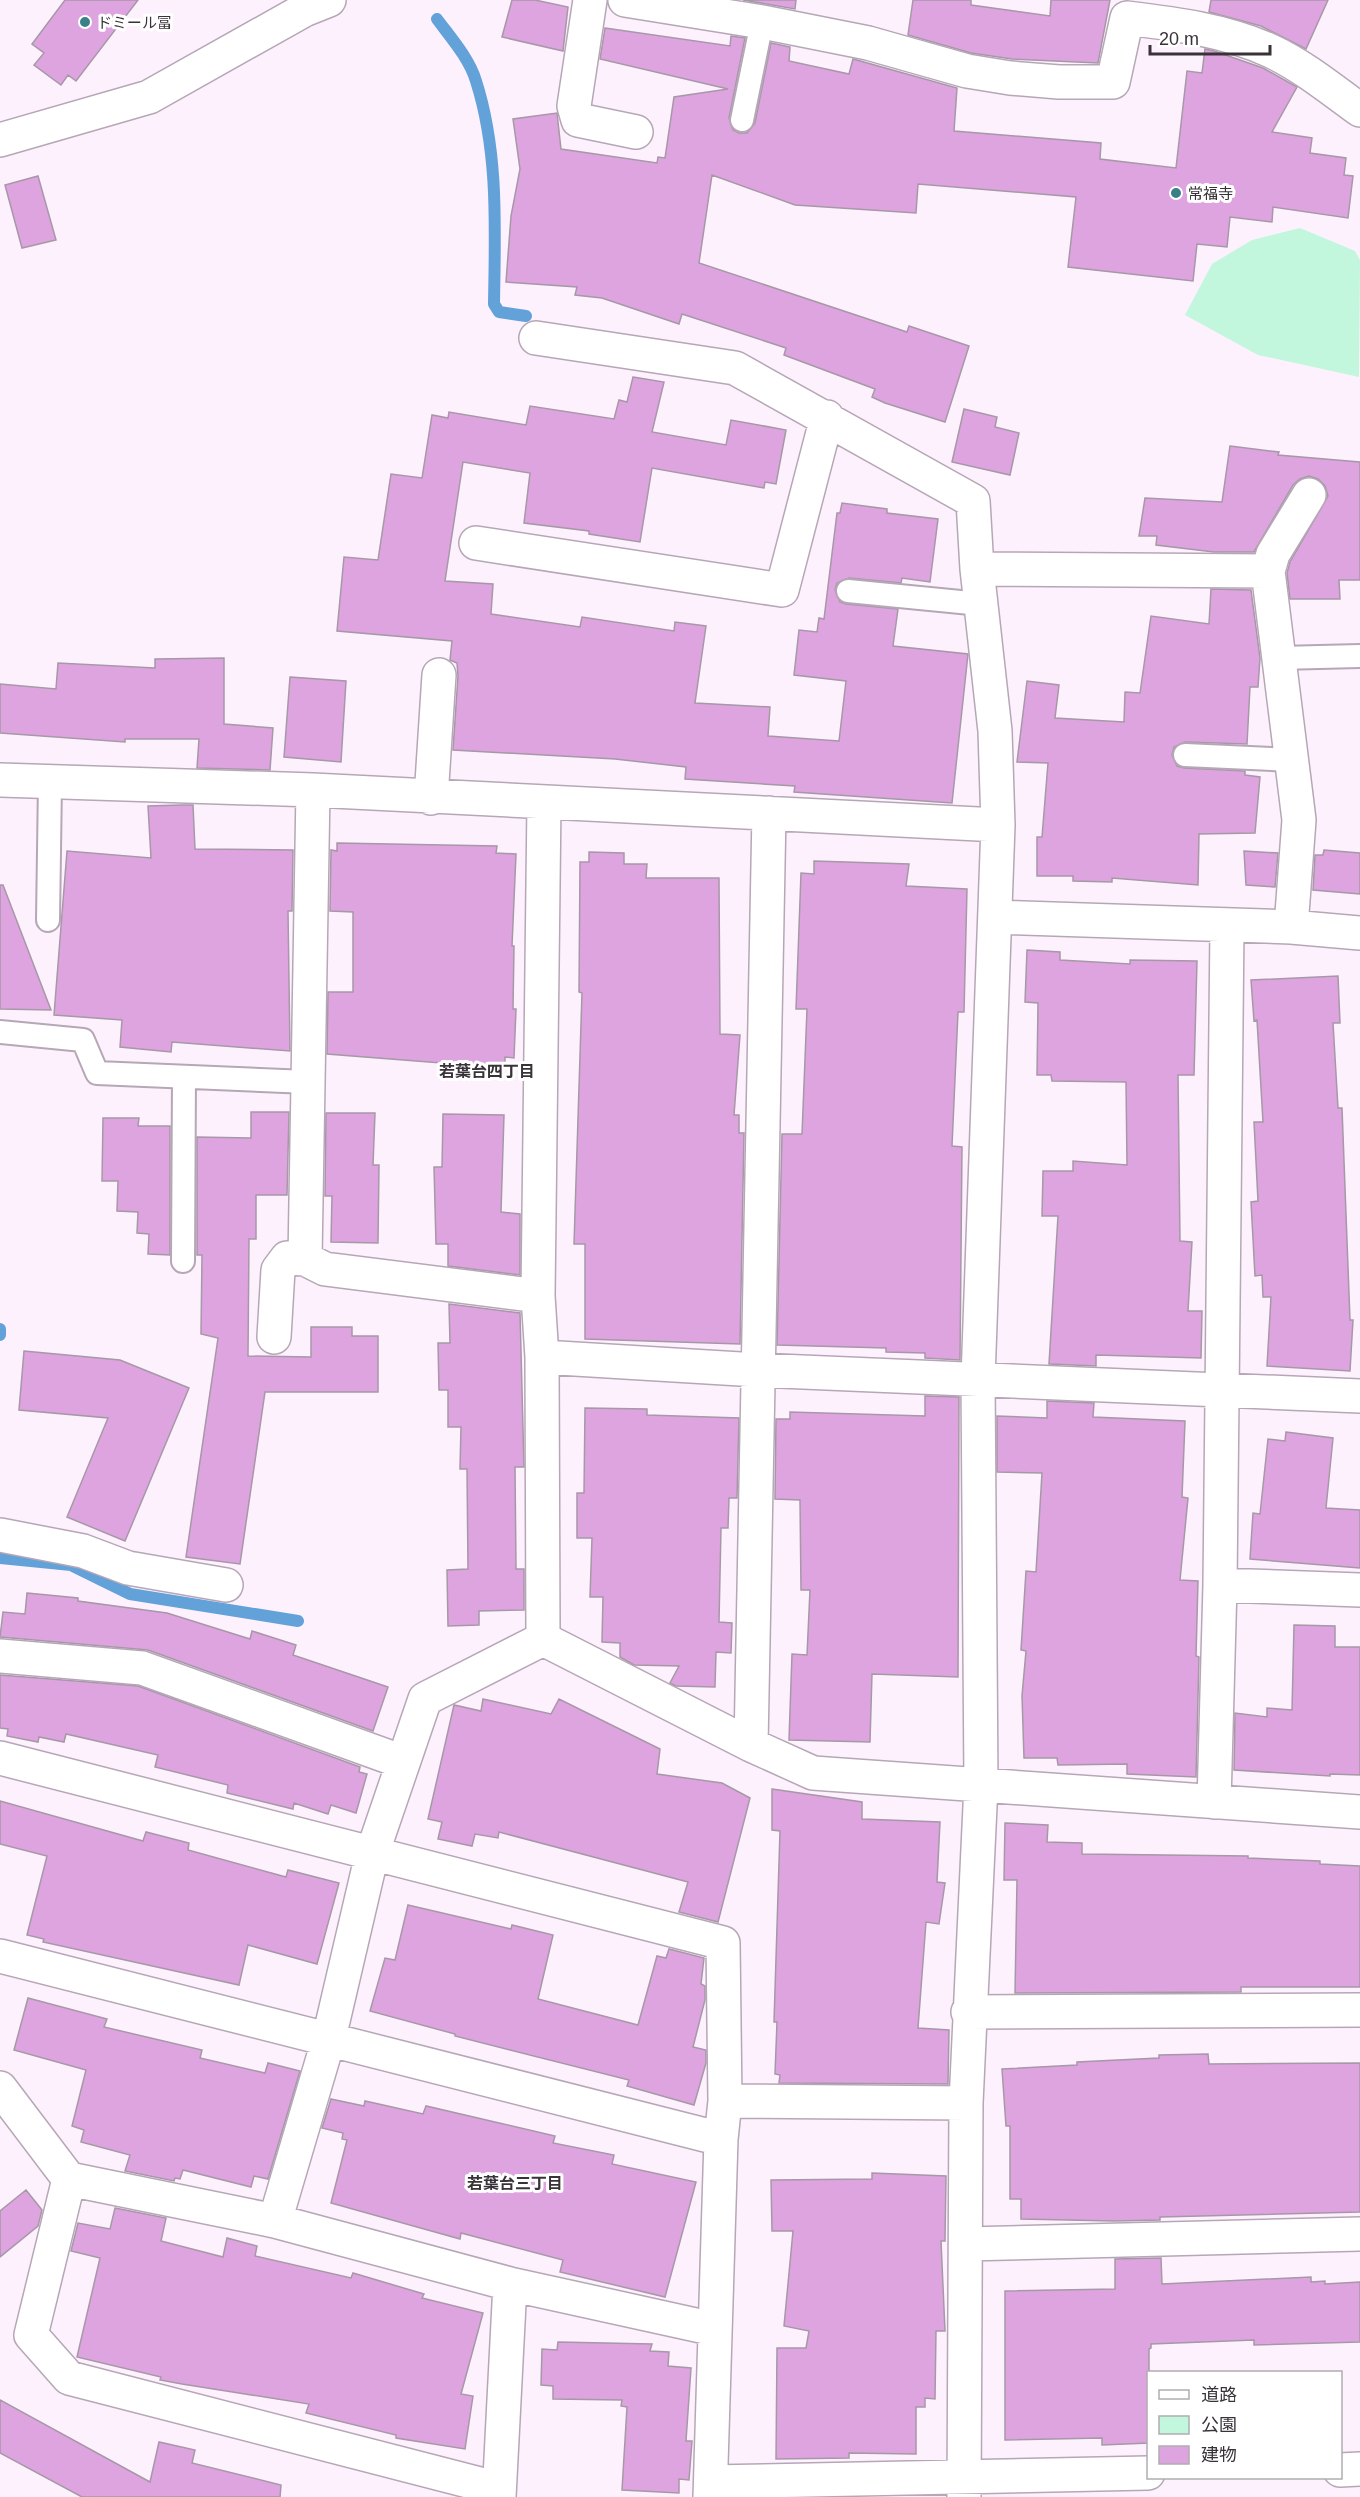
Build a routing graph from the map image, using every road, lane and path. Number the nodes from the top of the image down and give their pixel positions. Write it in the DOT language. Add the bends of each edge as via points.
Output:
graph roads {
  1 [pos="329,0"];
  2 [pos="590,0"];
  3 [pos="625,0"];
  4 [pos="1126,9"];
  5 [pos="762,22"];
  6 [pos="1360,110"];
  7 [pos="742,120"];
  8 [pos="636,132"];
  9 [pos="0,140"];
  10 [pos="536,338"];
  11 [pos="827,417"];
  12 [pos="1309,495"];
  13 [pos="476,543"];
  14 [pos="977,569"];
  15 [pos="1268,571"];
  16 [pos="848,591"];
  17 [pos="981,604"];
  18 [pos="1360,656"];
  19 [pos="1280,658"];
  20 [pos="439,675"];
  21 [pos="1185,755"];
  22 [pos="1292,760"];
  23 [pos="0,780"];
  24 [pos="50,782"];
  25 [pos="313,790"];
  26 [pos="431,798"];
  27 [pos="544,802"];
  28 [pos="769,813"];
  29 [pos="998,825"];
  30 [pos="996,917"];
  31 [pos="48,920"];
  32 [pos="1227,927"];
  33 [pos="1291,927"];
  34 [pos="1360,933"];
  35 [pos="0,1032"];
  36 [pos="184,1077"];
  37 [pos="308,1083"];
  38 [pos="304,1259"];
  39 [pos="183,1261"];
  40 [pos="538,1296"];
  41 [pos="274,1336"];
  42 [pos="542,1357"];
  43 [pos="757,1370"];
  44 [pos="978,1379"];
  45 [pos="1220,1390"];
  46 [pos="1360,1396"];
  47 [pos="0,1535"];
  48 [pos="226,1585"];
  49 [pos="1220,1586"];
  50 [pos="1360,1590"];
  51 [pos="543,1639"];
  52 [pos="0,1656"];
  53 [pos="751,1745"];
  54 [pos="0,1758"];
  55 [pos="403,1762"];
  56 [pos="981,1785"];
  57 [pos="1214,1802"];
  58 [pos="1360,1812"];
  59 [pos="372,1854"];
  60 [pos="0,1956"];
  61 [pos="1360,2010"];
  62 [pos="968,2012"];
  63 [pos="329,2038"];
  64 [pos="0,2088"];
  65 [pos="725,2101"];
  66 [pos="966,2103"];
  67 [pos="721,2139"];
  68 [pos="69,2178"];
  69 [pos="275,2221"];
  70 [pos="1360,2234"];
  71 [pos="966,2244"];
  72 [pos="510,2284"];
  73 [pos="714,2329"];
  74 [pos="1360,2469"];
  75 [pos="1342,2470"];
  76 [pos="1147,2473"];
  77 [pos="964,2486"];
  78 [pos="711,2489"];
  79 [pos="499,2493"];
  1 -- 9 [label="street" via="304,10 149,97"];
  2 -- 8 [label="street" via="574,106 578,120"];
  3 -- 5 [label="street"];
  4 -- 5 [label="street" via="1113,82 1059,82 967,71 868,44"];
  4 -- 6 [label="street" via="1270,51"];
  5 -- 7 [label="lane"];
  10 -- 11 [label="street" via="735,368"];
  11 -- 13 [label="street" via="782,590"];
  11 -- 14 [label="street" via="974,501"];
  12 -- 15 [label="street" via="1273,554"];
  14 -- 15 [label="street"];
  14 -- 17 [label="street"];
  15 -- 19 [label="street"];
  16 -- 17 [label="lane"];
  17 -- 29 [label="street" via="995,731"];
  18 -- 19 [label="lane"];
  19 -- 22 [label="street"];
  20 -- 26 [label="street"];
  21 -- 22 [label="lane"];
  22 -- 33 [label="street" via="1299,820"];
  23 -- 24 [label="street"];
  24 -- 25 [label="street"];
  24 -- 31 [label="lane"];
  25 -- 26 [label="street"];
  25 -- 37 [label="street"];
  26 -- 27 [label="street"];
  27 -- 28 [label="street"];
  27 -- 40 [label="street"];
  28 -- 29 [label="street"];
  28 -- 43 [label="street"];
  29 -- 30 [label="street"];
  30 -- 32 [label="street"];
  30 -- 44 [label="street"];
  32 -- 33 [label="street"];
  32 -- 45 [label="street"];
  33 -- 34 [label="street"];
  35 -- 36 [label="lane" via="83,1040 97,1073"];
  36 -- 37 [label="lane"];
  36 -- 39 [label="lane"];
  37 -- 38 [label="street"];
  38 -- 40 [label="street" via="326,1269"];
  38 -- 41 [label="street" via="287,1258 278,1270"];
  40 -- 42 [label="street"];
  42 -- 43 [label="street"];
  42 -- 51 [label="street"];
  43 -- 44 [label="street"];
  43 -- 53 [label="street"];
  44 -- 45 [label="street"];
  44 -- 56 [label="street"];
  45 -- 46 [label="street"];
  45 -- 49 [label="street"];
  47 -- 48 [label="street" via="83,1551 129,1568"];
  49 -- 50 [label="street"];
  49 -- 57 [label="street"];
  51 -- 53 [label="street"];
  51 -- 55 [label="street" via="425,1699"];
  52 -- 55 [label="street" via="142,1668"];
  53 -- 56 [label="street" via="813,1773"];
  54 -- 59 [label="street"];
  55 -- 59 [label="street"];
  56 -- 57 [label="street"];
  56 -- 62 [label="street"];
  57 -- 58 [label="street"];
  59 -- 63 [label="street"];
  59 -- 65 [label="street" via="723,1943"];
  60 -- 63 [label="street"];
  61 -- 62 [label="street"];
  62 -- 66 [label="street"];
  63 -- 67 [label="street"];
  63 -- 69 [label="street"];
  64 -- 68 [label="street"];
  65 -- 66 [label="street"];
  65 -- 67 [label="street"];
  66 -- 71 [label="street"];
  67 -- 73 [label="street"];
  68 -- 69 [label="street"];
  68 -- 79 [label="street" via="31,2335 69,2378"];
  69 -- 72 [label="street"];
  70 -- 71 [label="street"];
  71 -- 77 [label="street"];
  72 -- 73 [label="street"];
  72 -- 79 [label="street"];
  73 -- 78 [label="street"];
  74 -- 75 [label="street"];
  76 -- 77 [label="street"];
  77 -- 78 [label="street"];
}
